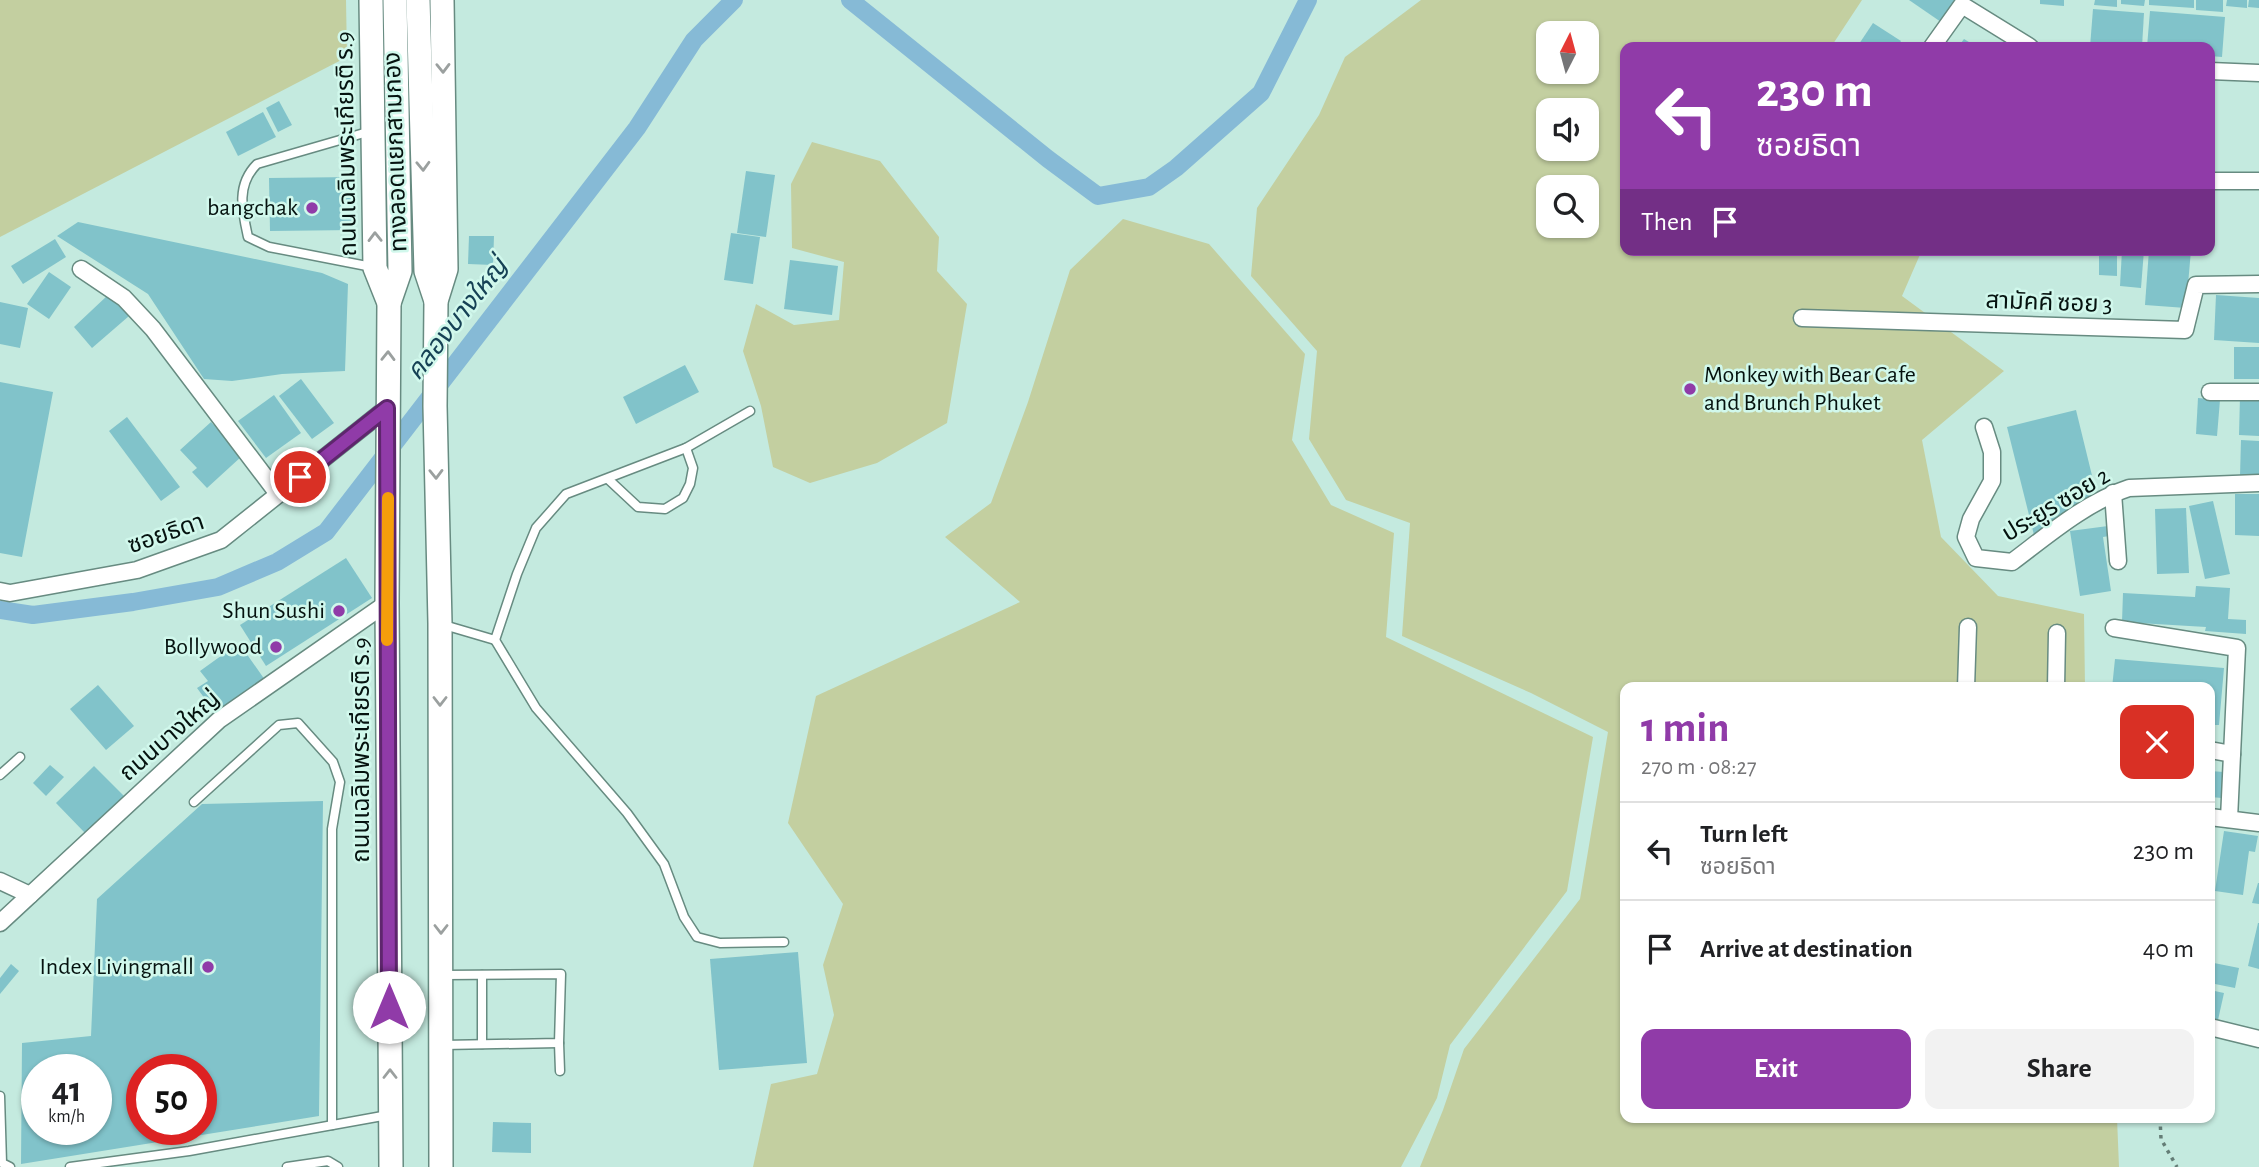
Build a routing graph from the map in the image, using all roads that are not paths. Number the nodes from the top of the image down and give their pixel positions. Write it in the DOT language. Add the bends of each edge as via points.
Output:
graph roads {
  1 [pos="371,0"];
  2 [pos="395,0"];
  3 [pos="418,0"];
  4 [pos="442,0"];
  5 [pos="1936,42"];
  6 [pos="2022,42"];
  7 [pos="2215,71"];
  8 [pos="2259,73"];
  9 [pos="373,130"];
  10 [pos="2215,181"];
  11 [pos="2259,181"];
  12 [pos="375,268"];
  13 [pos="81,269"];
  14 [pos="2259,284"];
  15 [pos="436,301"];
  16 [pos="388,303"];
  17 [pos="1802,318"];
  18 [pos="2210,392"];
  19 [pos="2259,392"];
  20 [pos="387,408"];
  21 [pos="750,411"];
  22 [pos="1984,427"];
  23 [pos="686,448"];
  24 [pos="608,479"];
  25 [pos="2259,483"];
  26 [pos="2113,493"];
  27 [pos="278,494"];
  28 [pos="2118,561"];
  29 [pos="0,591"];
  30 [pos="387,603"];
  31 [pos="440,624"];
  32 [pos="1968,627"];
  33 [pos="2113,628"];
  34 [pos="2057,633"];
  35 [pos="495,640"];
  36 [pos="1966,682"];
  37 [pos="2056,682"];
  38 [pos="2215,751"];
  39 [pos="2232,754"];
  40 [pos="20,757"];
  41 [pos="0,775"];
  42 [pos="194,802"];
  43 [pos="2215,818"];
  44 [pos="2229,819"];
  45 [pos="2259,823"];
  46 [pos="0,881"];
  47 [pos="30,895"];
  48 [pos="0,923"];
  49 [pos="784,942"];
  50 [pos="441,975"];
  51 [pos="482,975"];
  52 [pos="2215,1028"];
  53 [pos="2259,1039"];
  54 [pos="559,1043"];
  55 [pos="482,1044"];
  56 [pos="441,1045"];
  57 [pos="560,1072"];
  58 [pos="0,1096"];
  59 [pos="390,1114"];
  60 [pos="332,1125"];
  61 [pos="10,1167"];
  62 [pos="70,1167"];
  63 [pos="288,1167"];
  64 [pos="338,1167"];
  65 [pos="391,1167"];
  66 [pos="442,1167"];
  1 -- 9 [label="main road, ถนนเฉลิมพระเกียรติ ร.9"];
  2 -- 16 [label="main road, ทางลอดแยกสามกอง" via="400,271"];
  3 -- 15 [label="main road, ทางลอดแยกสามกอง, one-way" via="426,271"];
  4 -- 15 [label="main road, one-way" via="446,269"];
  5 -- 6 [label="street" via="1962,5"];
  7 -- 8 [label="street"];
  12 -- 9 [label="main road, ถนนเฉลิมพระเกียรติ ร.9, one-way"];
  9 -- 12 [label="lane" via="257,164 246,176 241,208 248,237 269,247"];
  10 -- 11 [label="street"];
  12 -- 16 [label="main road, ถนนเฉลิมพระเกียรติ ร.9"];
  13 -- 27 [label="street" via="124,298 153,329"];
  14 -- 17 [label="street, สามัคคี ซอย 3" via="2196,285 2185,330"];
  15 -- 31 [label="main road, one-way"];
  20 -- 16 [label="main road, ถนนเฉลิมพระเกียรติ ร.9, one-way"];
  18 -- 19 [label="street"];
  20 -- 27 [label="street, ซอยธิดา"];
  20 -- 30 [label="main road, ถนนเฉลิมพระเกียรติ ร.9"];
  21 -- 23 [label="lane"];
  22 -- 26 [label="street, ประยูร ซอย 2" via="1992,452 1992,481 1966,537 1976,558 2012,562"];
  23 -- 24 [label="lane"];
  23 -- 24 [label="lane" via="693,468 690,484 683,498 665,509 638,507"];
  24 -- 35 [label="lane" via="566,494 536,528"];
  25 -- 26 [label="street, ประยูร ซอย 2" via="2129,488"];
  26 -- 28 [label="street"];
  27 -- 29 [label="street, ซอยธิดา" via="221,540 137,570"];
  30 -- 47 [label="street, ถนนบางใหญ่" via="219,720"];
  59 -- 30 [label="main road, ถนนเฉลิมพระเกียรติ ร.9, one-way"];
  31 -- 35 [label="lane"];
  31 -- 50 [label="main road, one-way"];
  32 -- 36 [label="street"];
  33 -- 39 [label="street" via="2236,648"];
  34 -- 37 [label="street"];
  35 -- 49 [label="lane" via="536,708 627,813 664,864 684,917 697,937 720,943"];
  38 -- 39 [label="street"];
  39 -- 44 [label="street"];
  40 -- 41 [label="lane"];
  42 -- 60 [label="lane" via="279,725 298,723 333,762 340,782 332,829"];
  43 -- 44 [label="street"];
  44 -- 45 [label="street"];
  46 -- 47 [label="street"];
  47 -- 48 [label="street, ถนนบางใหญ่"];
  50 -- 51 [label="lane"];
  50 -- 56 [label="main road"];
  51 -- 54 [label="lane" via="561,974"];
  51 -- 55 [label="lane"];
  52 -- 53 [label="street"];
  54 -- 55 [label="lane"];
  54 -- 57 [label="lane"];
  55 -- 56 [label="lane"];
  56 -- 66 [label="main road"];
  58 -- 61 [label="lane" via="2,1163"];
  59 -- 60 [label="lane"];
  59 -- 65 [label="main road, ถนนเฉลิมพระเกียรติ ร.9"];
  60 -- 62 [label="lane"];
  63 -- 64 [label="lane" via="328,1161"];
}
